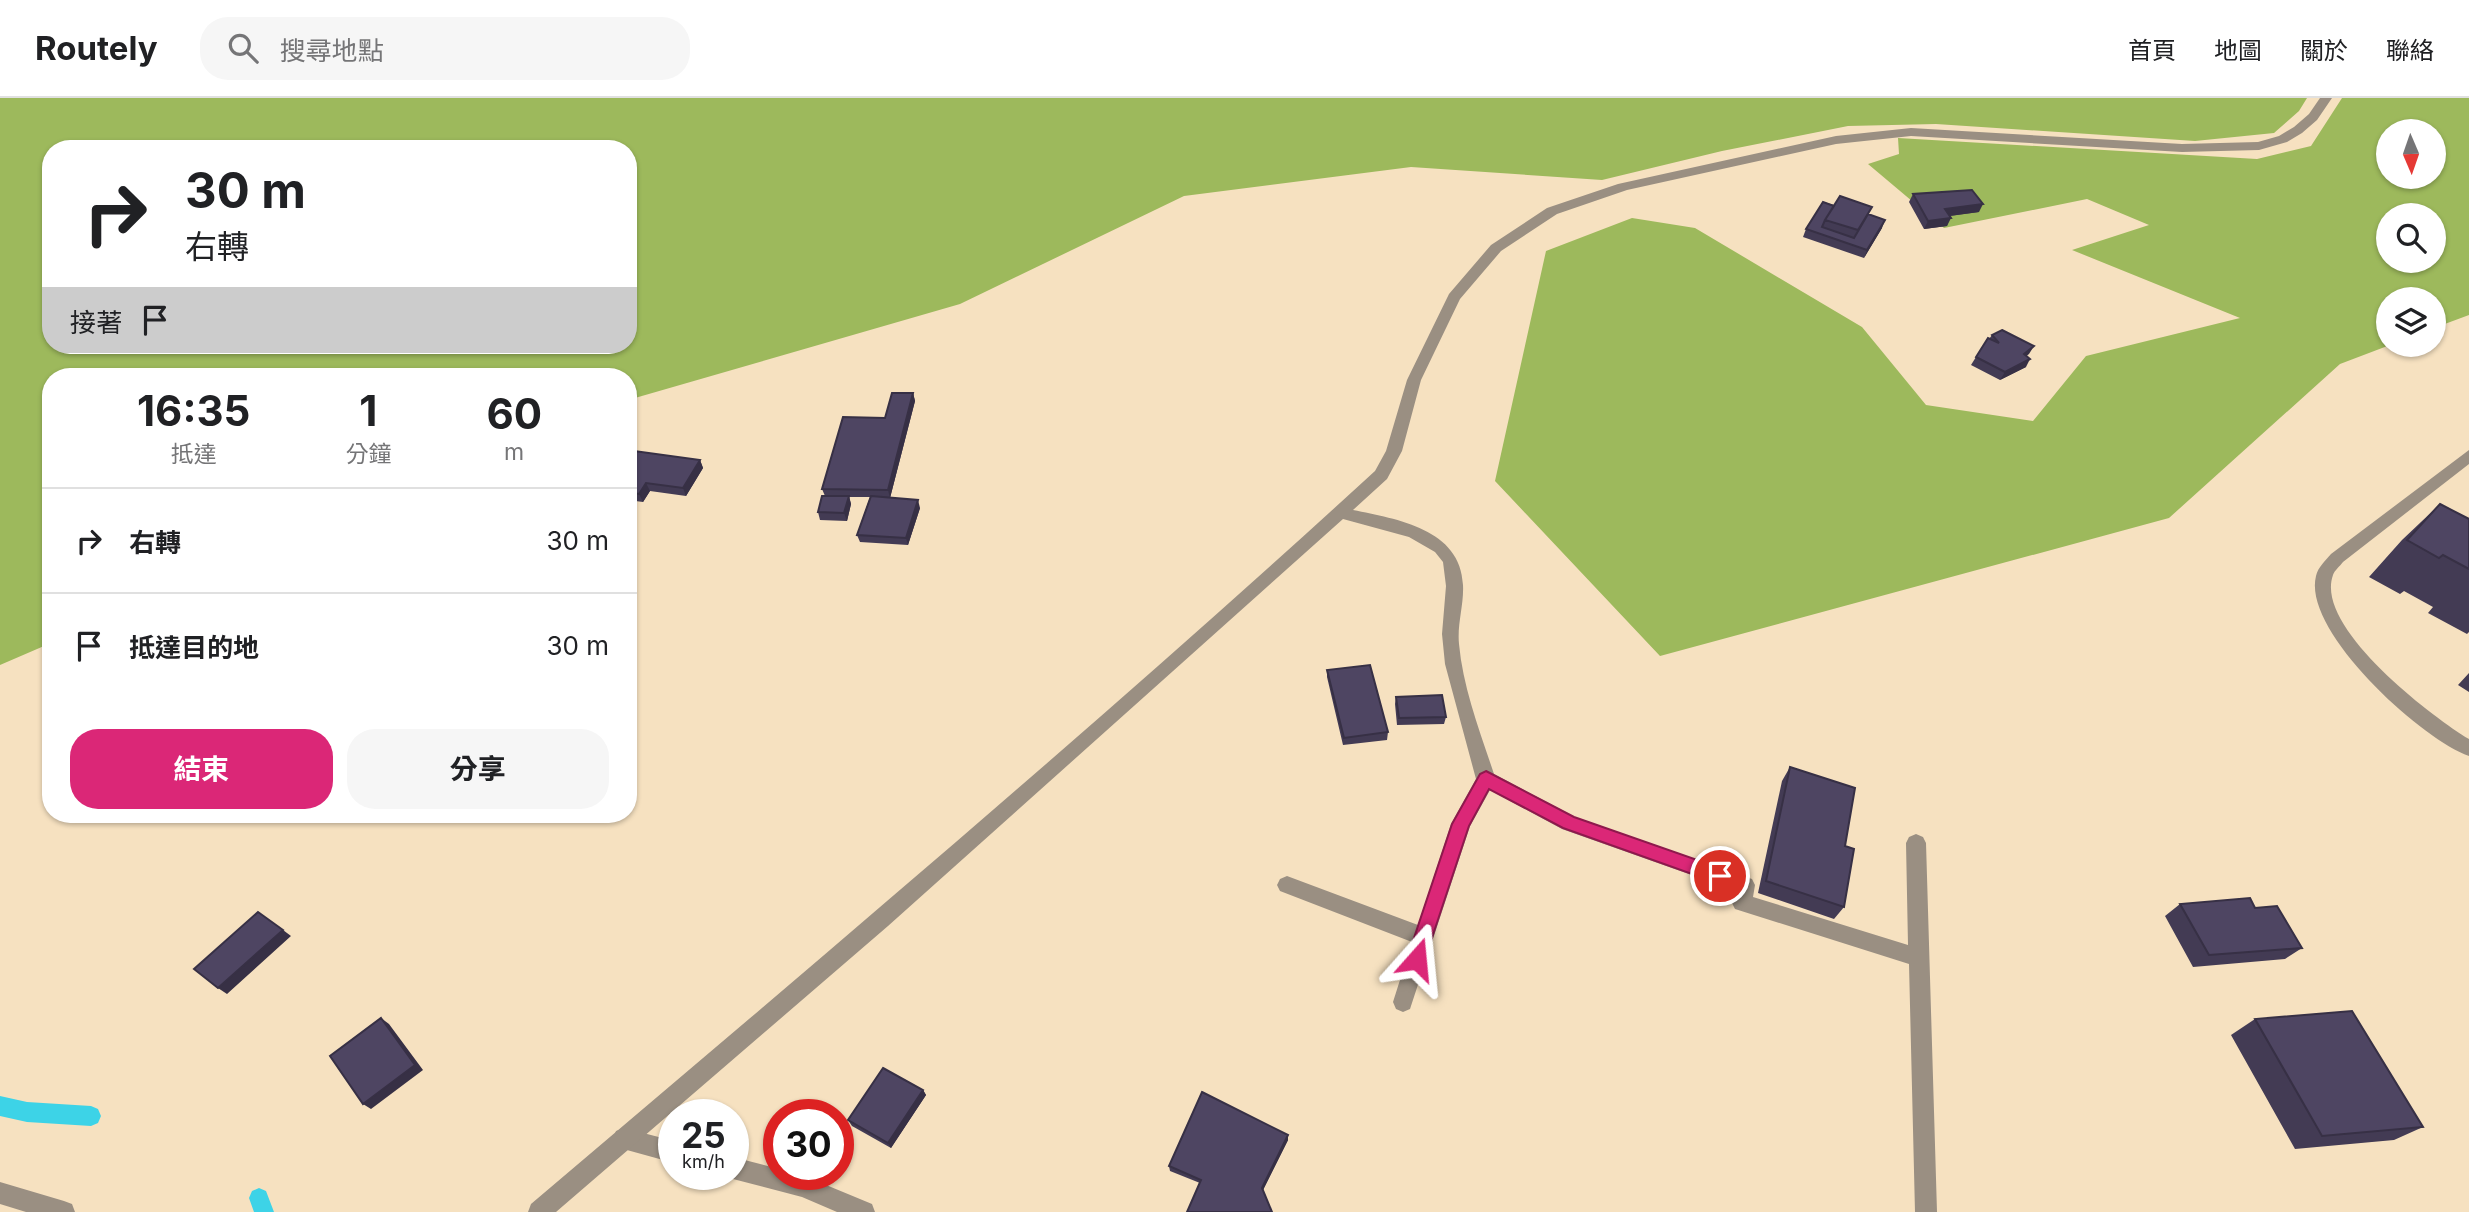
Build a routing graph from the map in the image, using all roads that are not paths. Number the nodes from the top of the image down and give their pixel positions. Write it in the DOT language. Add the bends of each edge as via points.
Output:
graph roads {
  1 [pos="2326,98"];
  2 [pos="2469,456"];
  3 [pos="1341,513"];
  4 [pos="2469,748"];
  5 [pos="1486,779"];
  6 [pos="1916,843"];
  7 [pos="1287,886"];
  8 [pos="1424,937"];
  9 [pos="1919,958"];
  10 [pos="1403,1002"];
  11 [pos="624,1139"];
  12 [pos="658,1148"];
  13 [pos="749,1172"];
  14 [pos="0,1193"];
  15 [pos="64,1212"];
  16 [pos="539,1212"];
  17 [pos="864,1212"];
  18 [pos="1926,1212"];
  1 -- 3 [label="street" via="2298,131 2259,146 2182,148 1945,133 1866,136 1623,187 1552,211 1496,248 1454,297 1415,380 1394,452 1381,475"];
  2 -- 4 [label="street" via="2337,558 2324,575 2326,600 2335,624 2352,648 2410,709"];
  3 -- 5 [label="street" via="1406,529 1448,556 1455,584 1451,648"];
  3 -- 11 [label="street"];
  5 -- 8 [label="street" via="1461,824"];
  5 -- 9 [label="street" via="1569,823 1745,885 1742,903"];
  6 -- 9 [label="street"];
  7 -- 8 [label="street"];
  8 -- 10 [label="street"];
  9 -- 18 [label="street"];
  11 -- 12 [label="street"];
  11 -- 16 [label="street"];
  13 -- 17 [label="street" via="802,1186"];
  14 -- 15 [label="street"];
}
